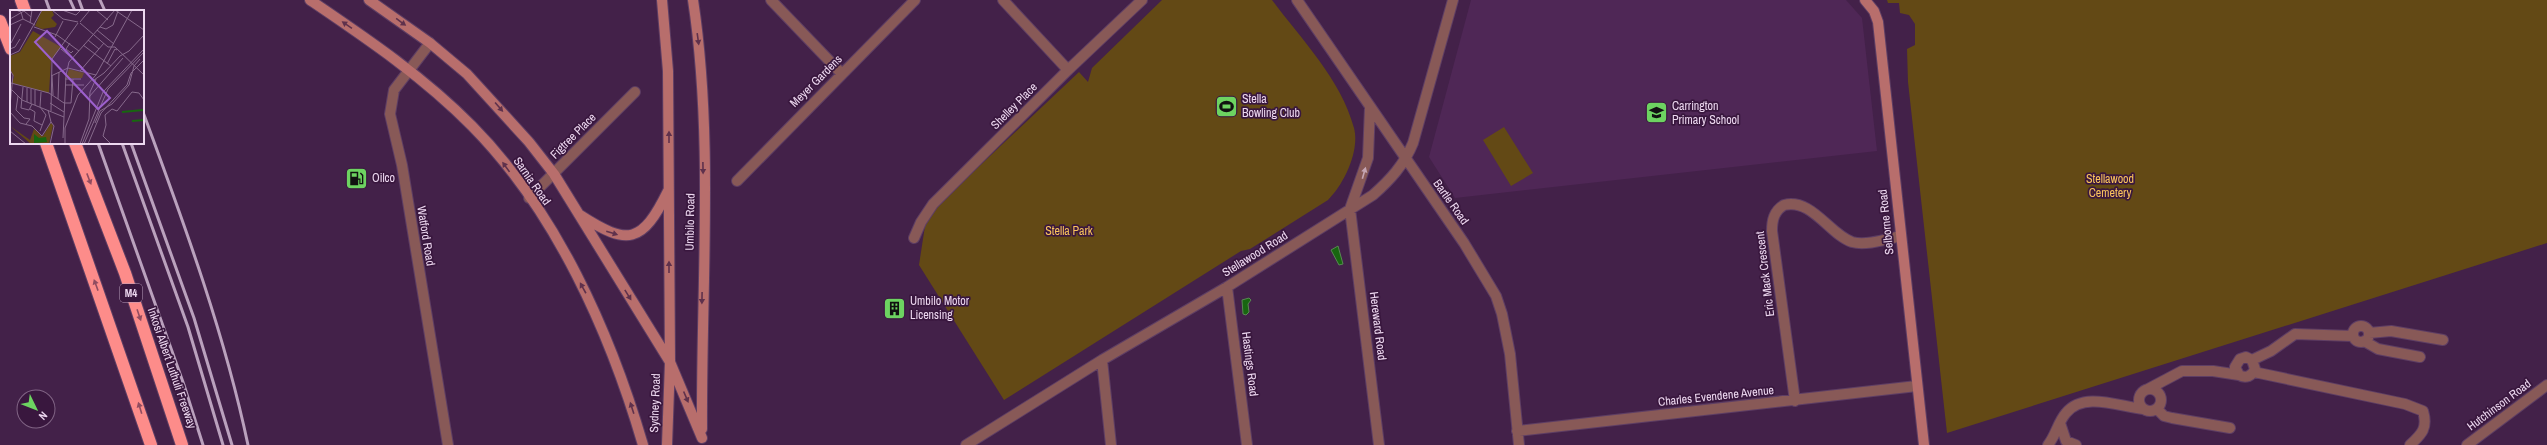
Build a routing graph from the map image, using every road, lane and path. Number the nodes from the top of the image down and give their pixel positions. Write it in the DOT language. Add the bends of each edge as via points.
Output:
graph roads {
  1 [pos="21,0"];
  2 [pos="310,0"];
  3 [pos="369,0"];
  4 [pos="662,0"];
  5 [pos="692,0"];
  6 [pos="771,0"];
  7 [pos="915,0"];
  8 [pos="1003,0"];
  9 [pos="1142,0"];
  10 [pos="1297,0"];
  11 [pos="1453,0"];
  12 [pos="1865,0"];
  13 [pos="25,10"];
  14 [pos="0,21"];
  15 [pos="430,43"];
  16 [pos="10,46"];
  17 [pos="408,70"];
  18 [pos="1068,70"];
  19 [pos="842,74"];
  20 [pos="635,92"];
  21 [pos="1370,107"];
  22 [pos="46,144"];
  23 [pos="75,144"];
  24 [pos="1406,160"];
  25 [pos="554,174"];
  26 [pos="737,181"];
  27 [pos="669,189"];
  28 [pos="529,198"];
  29 [pos="1350,209"];
  30 [pos="578,214"];
  31 [pos="1901,236"];
  32 [pos="914,238"];
  33 [pos="1227,287"];
  34 [pos="2353,336"];
  35 [pos="2366,337"];
  36 [pos="2443,340"];
  37 [pos="2420,357"];
  38 [pos="2240,359"];
  39 [pos="1102,360"];
  40 [pos="670,362"];
  41 [pos="2253,367"];
  42 [pos="2212,371"];
  43 [pos="2239,375"];
  44 [pos="2165,381"];
  45 [pos="2547,385"];
  46 [pos="1918,386"];
  47 [pos="2145,390"];
  48 [pos="2161,397"];
  49 [pos="1795,401"];
  50 [pos="2118,404"];
  51 [pos="2143,409"];
  52 [pos="2157,410"];
  53 [pos="2060,423"];
  54 [pos="2230,428"];
  55 [pos="1517,431"];
  56 [pos="702,442"];
  57 [pos="151,445"];
  58 [pos="182,445"];
  59 [pos="448,445"];
  60 [pos="643,445"];
  61 [pos="667,445"];
  62 [pos="966,445"];
  63 [pos="1111,445"];
  64 [pos="1248,445"];
  65 [pos="1379,445"];
  66 [pos="1519,445"];
  67 [pos="1924,445"];
  68 [pos="2048,445"];
  69 [pos="2074,445"];
  70 [pos="2410,445"];
  71 [pos="2467,445"];
  1 -- 13 [label="highway"];
  17 -- 2 [label="main road, Sarnia Road, one-way"];
  3 -- 15 [label="main road, Sarnia Road, one-way"];
  27 -- 4 [label="main road, Umbilo Road, one-way" via="668,71"];
  5 -- 56 [label="main road, Umbilo Road, one-way" via="700,58 704,189"];
  6 -- 19 [label="street"];
  7 -- 19 [label="street, Meyer Gardens"];
  8 -- 18 [label="street"];
  9 -- 18 [label="street, Shelley Place"];
  10 -- 21 [label="street, Bartle Road"];
  11 -- 24 [label="street, Stellawood Road"];
  12 -- 31 [label="main road, Selborne Road" via="1874,11 1878,22"];
  14 -- 16 [label="highway"];
  15 -- 17 [label="street, Watford Road"];
  15 -- 25 [label="main road, Sarnia Road, one-way" via="494,101"];
  28 -- 17 [label="main road, Sarnia Road, one-way" via="497,154 472,126"];
  17 -- 59 [label="street, Watford Road" via="394,90 390,114 402,165"];
  18 -- 32 [label="street, Shelley Place" via="933,204"];
  19 -- 26 [label="street, Meyer Gardens"];
  20 -- 25 [label="street, Figtree Place"];
  21 -- 24 [label="street, Bartle Road"];
  29 -- 21 [label="street, one-way" via="1368,158"];
  57 -- 22 [label="highway, M4, one-way"];
  23 -- 58 [label="highway, Inkosi Albert Luthuli Freeway / M4, one-way" via="127,281"];
  24 -- 29 [label="street, Stellawood Road" via="1383,186"];
  24 -- 55 [label="street, Bartle Road" via="1470,252 1496,296 1510,354"];
  25 -- 28 [label="street, Figtree Place"];
  25 -- 30 [label="main road, Sarnia Road"];
  30 -- 27 [label="main road, one-way" via="610,233 631,235 652,220"];
  40 -- 27 [label="main road, Umbilo Road, one-way"];
  60 -- 28 [label="main road, Sarnia Road, one-way" via="625,388 595,312 554,236"];
  29 -- 33 [label="street, Stellawood Road"];
  29 -- 65 [label="street, Hereward Road"];
  30 -- 40 [label="main road, Sarnia Road, one-way"];
  31 -- 46 [label="main road, Selborne Road"];
  31 -- 49 [label="street, Eric Mack Crescent" via="1862,243 1853,242 1798,205 1784,205 1776,213 1772,231"];
  33 -- 39 [label="street, Stellawood Road"];
  33 -- 64 [label="street, Hastings Road"];
  34 -- 35 [label="street" via="2358,341"];
  34 -- 35 [label="street" via="2358,327 2364,327"];
  34 -- 41 [label="street" via="2300,333 2290,337"];
  35 -- 36 [label="street" via="2390,331"];
  35 -- 37 [label="street" via="2378,349"];
  38 -- 41 [label="street" via="2246,357"];
  38 -- 42 [label="street"];
  38 -- 43 [label="street" via="2235,367"];
  39 -- 62 [label="street, Stellawood Road"];
  39 -- 63 [label="street"];
  40 -- 56 [label="main road, Sarnia Road, one-way"];
  40 -- 61 [label="main road, Sydney Road"];
  41 -- 43 [label="street" via="2245,377"];
  41 -- 70 [label="street" via="2405,404 2424,411 2426,420 2423,433"];
  42 -- 43 [label="street"];
  42 -- 44 [label="street" via="2182,371"];
  44 -- 47 [label="street"];
  44 -- 48 [label="street"];
  45 -- 71 [label="street, Hutchinson Road"];
  46 -- 49 [label="street, Charles Evendene Avenue"];
  46 -- 67 [label="main road, Selborne Road"];
  47 -- 48 [label="street" via="2154,390"];
  47 -- 50 [label="street"];
  47 -- 51 [label="street" via="2138,400"];
  48 -- 52 [label="street"];
  49 -- 55 [label="street, Charles Evendene Avenue"];
  50 -- 51 [label="street"];
  50 -- 53 [label="street" via="2082,402 2069,409"];
  51 -- 52 [label="street" via="2148,412"];
  52 -- 54 [label="street" via="2172,418"];
  53 -- 68 [label="street"];
  53 -- 69 [label="street" via="2064,438"];
  55 -- 66 [label="street, Bartle Road"];
}
